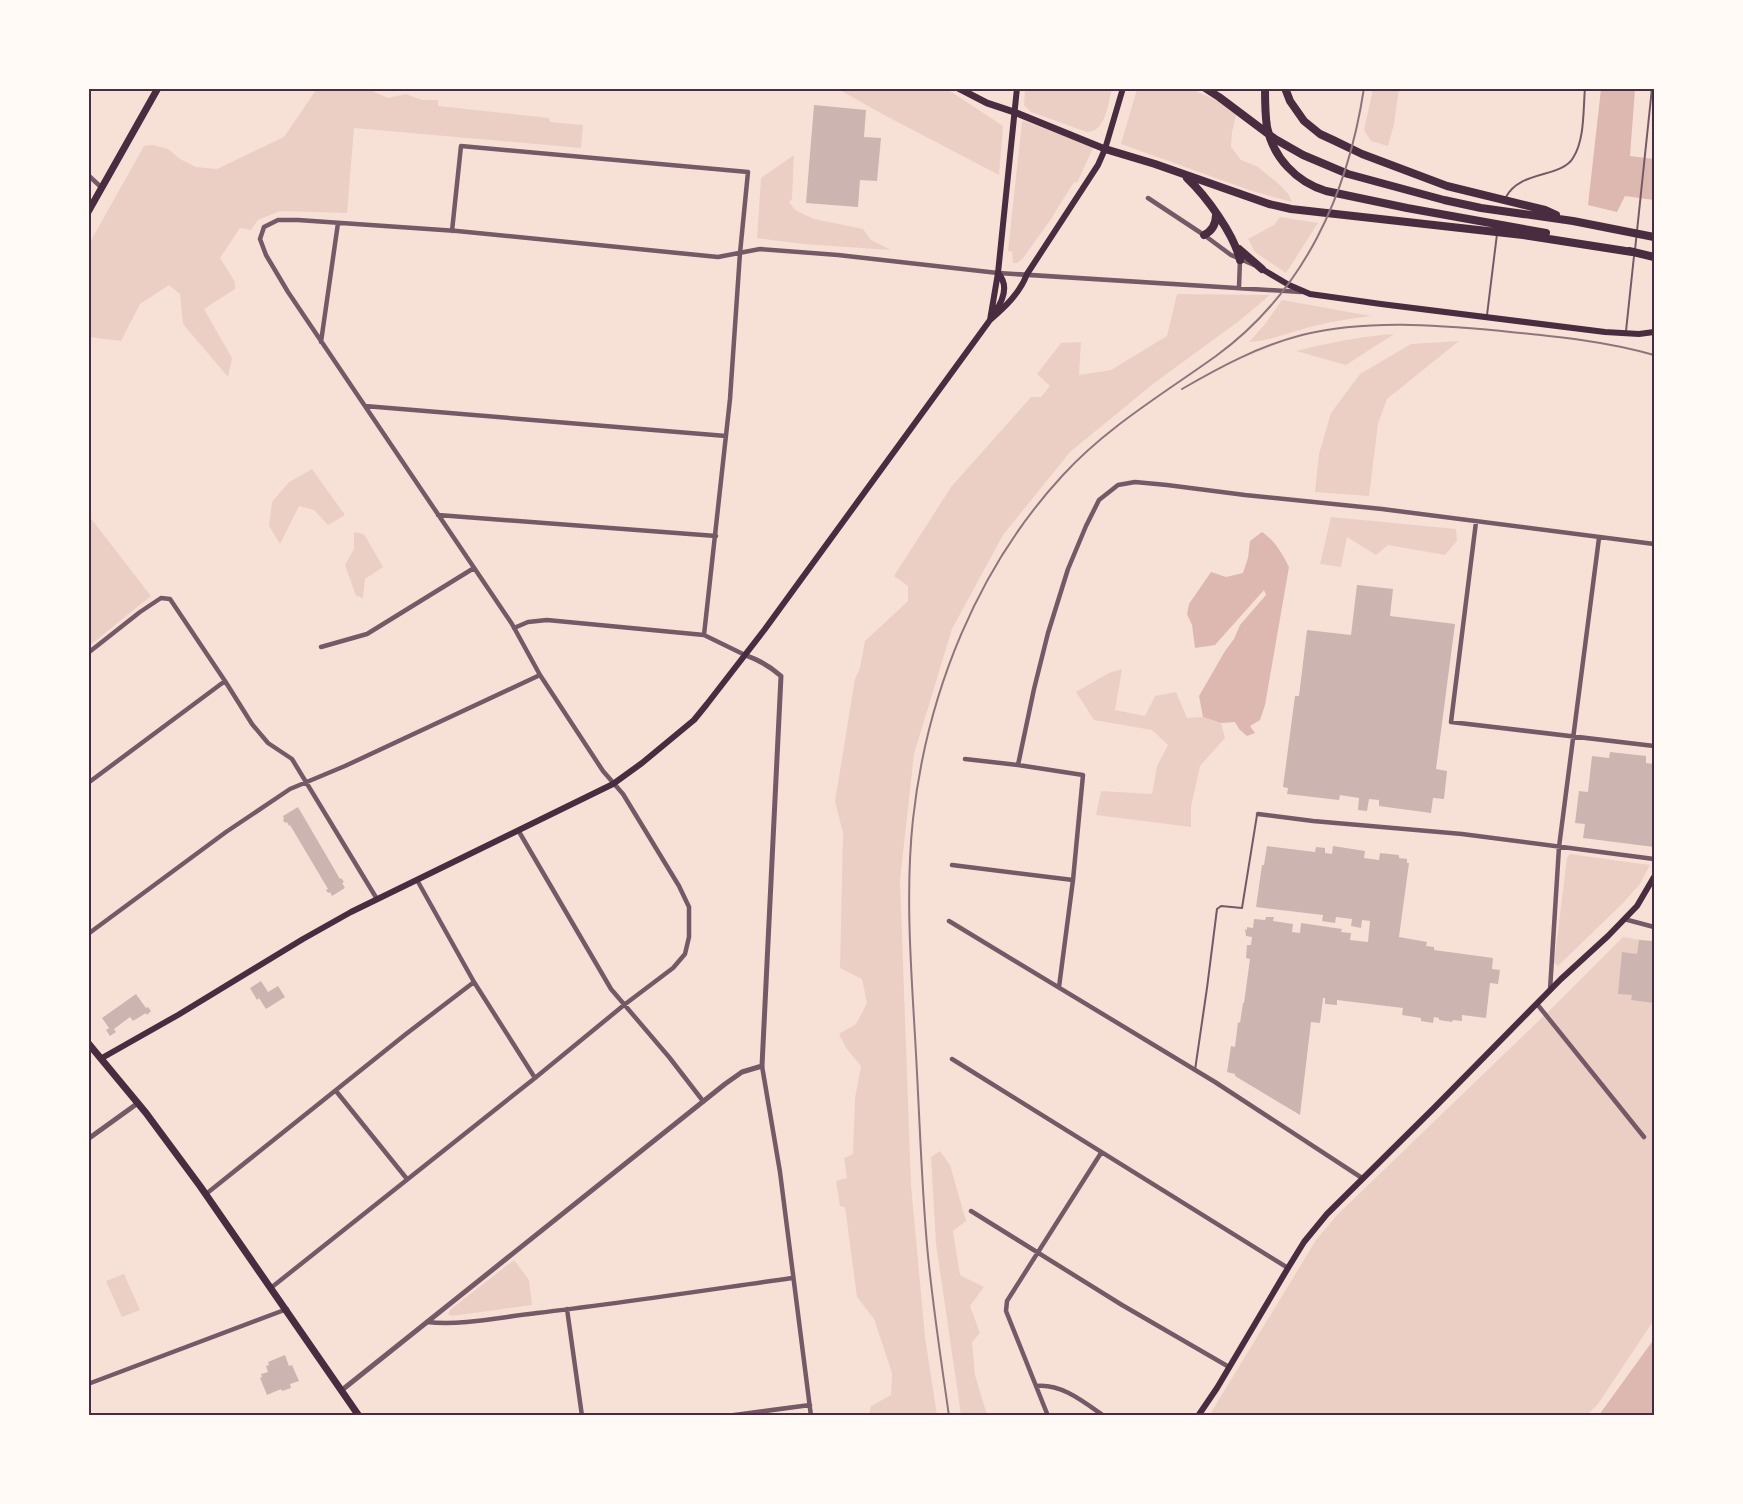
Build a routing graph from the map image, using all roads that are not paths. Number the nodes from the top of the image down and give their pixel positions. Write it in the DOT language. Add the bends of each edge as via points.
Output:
graph roads {
  1 [pos="159,88"];
  2 [pos="958,88"];
  3 [pos="1017,88"];
  4 [pos="1123,88"];
  5 [pos="1205,88"];
  6 [pos="1265,88"];
  7 [pos="1285,88"];
  8 [pos="1585,88"];
  9 [pos="1652,88"];
  10 [pos="1014,112"];
  11 [pos="1105,149"];
  12 [pos="88,175"];
  13 [pos="1184,175"];
  14 [pos="102,188"];
  15 [pos="1148,198"];
  16 [pos="1504,200"];
  17 [pos="88,212"];
  18 [pos="1216,215"];
  19 [pos="1499,220"];
  20 [pos="1573,222"];
  21 [pos="338,223"];
  22 [pos="452,231"];
  23 [pos="1204,235"];
  24 [pos="1654,237"];
  25 [pos="1235,244"];
  26 [pos="1632,252"];
  27 [pos="740,253"];
  28 [pos="1654,257"];
  29 [pos="1240,260"];
  30 [pos="1262,269"];
  31 [pos="998,273"];
  32 [pos="1027,274"];
  33 [pos="1239,287"];
  34 [pos="1302,292"];
  35 [pos="1487,318"];
  36 [pos="990,320"];
  37 [pos="1654,332"];
  38 [pos="1626,333"];
  39 [pos="321,342"];
  40 [pos="365,406"];
  41 [pos="726,436"];
  42 [pos="438,515"];
  43 [pos="1476,522"];
  44 [pos="716,536"];
  45 [pos="1599,538"];
  46 [pos="1654,544"];
  47 [pos="474,568"];
  48 [pos="514,628"];
  49 [pos="705,635"];
  50 [pos="321,646"];
  51 [pos="88,653"];
  52 [pos="745,656"];
  53 [pos="540,675"];
  54 [pos="225,681"];
  55 [pos="1572,737"];
  56 [pos="1654,746"];
  57 [pos="965,759"];
  58 [pos="1018,765"];
  59 [pos="306,782"];
  60 [pos="88,783"];
  61 [pos="614,784"];
  62 [pos="1258,814"];
  63 [pos="518,830"];
  64 [pos="1560,847"];
  65 [pos="1654,860"];
  66 [pos="952,865"];
  67 [pos="1654,877"];
  68 [pos="417,880"];
  69 [pos="1073,880"];
  70 [pos="377,900"];
  71 [pos="1624,919"];
  72 [pos="949,921"];
  73 [pos="1654,927"];
  74 [pos="88,934"];
  75 [pos="474,982"];
  76 [pos="1059,987"];
  77 [pos="1550,990"];
  78 [pos="1537,1004"];
  79 [pos="624,1005"];
  80 [pos="88,1043"];
  81 [pos="102,1058"];
  82 [pos="952,1059"];
  83 [pos="762,1066"];
  84 [pos="1195,1070"];
  85 [pos="536,1078"];
  86 [pos="336,1091"];
  87 [pos="703,1101"];
  88 [pos="138,1102"];
  89 [pos="1644,1137"];
  90 [pos="88,1140"];
  91 [pos="1101,1153"];
  92 [pos="1362,1178"];
  93 [pos="407,1179"];
  94 [pos="206,1194"];
  95 [pos="971,1211"];
  96 [pos="1037,1254"];
  97 [pos="1288,1268"];
  98 [pos="792,1278"];
  99 [pos="272,1287"];
  100 [pos="286,1309"];
  101 [pos="567,1309"];
  102 [pos="427,1322"];
  103 [pos="1229,1367"];
  104 [pos="88,1384"];
  105 [pos="1036,1386"];
  106 [pos="342,1390"];
  107 [pos="810,1405"];
  108 [pos="359,1416"];
  109 [pos="582,1416"];
  110 [pos="727,1416"];
  111 [pos="811,1416"];
  112 [pos="1048,1416"];
  113 [pos="1104,1416"];
  114 [pos="1198,1416"];
  1 -- 14 [label="main road"];
  2 -- 10 [label="main road"];
  3 -- 10 [label="main road"];
  4 -- 11 [label="main road"];
  5 -- 20 [label="highway" via="1275,139 1348,174 1481,208"];
  6 -- 26 [label="highway" via="1272,143 1284,163 1308,183 1326,191"];
  7 -- 20 [label="highway" via="1304,121 1362,154 1447,186 1545,210"];
  8 -- 16 [label="lane" via="1574,157 1566,165 1519,183"];
  9 -- 38 [label="lane"];
  10 -- 11 [label="main road"];
  10 -- 31 [label="main road"];
  11 -- 13 [label="highway"];
  11 -- 32 [label="main road"];
  12 -- 14 [label="street"];
  13 -- 18 [label="highway"];
  13 -- 26 [label="highway" via="1291,209 1523,235"];
  14 -- 17 [label="main road"];
  15 -- 23 [label="street"];
  18 -- 23 [label="highway" via="1210,232"];
  18 -- 25 [label="highway"];
  19 -- 35 [label="lane"];
  20 -- 24 [label="highway"];
  21 -- 22 [label="street"];
  21 -- 39 [label="street"];
  21 -- 39 [label="street" via="278,220 264,227 260,239 264,252"];
  22 -- 27 [label="street" via="718,257"];
  22 -- 27 [label="street" via="461,146 748,172"];
  23 -- 29 [label="street"];
  25 -- 29 [label="highway"];
  25 -- 30 [label="highway"];
  26 -- 28 [label="highway"];
  27 -- 31 [label="street" via="760,249 838,255"];
  27 -- 41 [label="street"];
  29 -- 30 [label="street"];
  29 -- 33 [label="street"];
  30 -- 34 [label="main road"];
  31 -- 32 [label="street"];
  31 -- 36 [label="main road" via="1004,279 1005,289"];
  32 -- 33 [label="street"];
  32 -- 36 [label="main road" via="1007,304"];
  33 -- 34 [label="street"];
  34 -- 35 [label="main road"];
  35 -- 38 [label="main road"];
  36 -- 52 [label="main road"];
  37 -- 38 [label="main road"];
  39 -- 40 [label="street"];
  40 -- 41 [label="street"];
  40 -- 42 [label="street"];
  41 -- 44 [label="street"];
  42 -- 44 [label="street"];
  42 -- 47 [label="street"];
  43 -- 45 [label="street"];
  43 -- 55 [label="street" via="1451,722"];
  43 -- 58 [label="street" via="1167,485 1118,485 1099,500 1068,569 1048,633"];
  44 -- 49 [label="street"];
  45 -- 46 [label="street"];
  45 -- 55 [label="street"];
  47 -- 48 [label="street"];
  47 -- 50 [label="street" via="367,634"];
  48 -- 49 [label="street" via="547,620"];
  48 -- 53 [label="street"];
  49 -- 52 [label="street"];
  51 -- 54 [label="street" via="140,612 161,598 169,599"];
  52 -- 61 [label="main road" via="694,720"];
  52 -- 83 [label="street" via="781,676"];
  53 -- 59 [label="street"];
  53 -- 61 [label="street"];
  54 -- 59 [label="street" via="252,724 268,743 292,759"];
  54 -- 60 [label="street"];
  55 -- 56 [label="street"];
  55 -- 64 [label="street"];
  57 -- 58 [label="street"];
  58 -- 69 [label="street" via="1083,775"];
  59 -- 70 [label="street"];
  59 -- 74 [label="street" via="226,832"];
  61 -- 63 [label="main road"];
  61 -- 79 [label="street" via="687,899 690,914 685,955"];
  62 -- 64 [label="street"];
  62 -- 84 [label="lane" via="1242,908 1217,909"];
  63 -- 68 [label="main road"];
  63 -- 79 [label="street"];
  64 -- 65 [label="street"];
  64 -- 77 [label="street"];
  66 -- 69 [label="street"];
  67 -- 71 [label="main road" via="1637,906"];
  68 -- 70 [label="main road"];
  68 -- 75 [label="street"];
  69 -- 76 [label="street"];
  70 -- 81 [label="main road" via="303,939"];
  71 -- 73 [label="street"];
  71 -- 77 [label="main road"];
  72 -- 76 [label="street"];
  75 -- 85 [label="street"];
  75 -- 86 [label="street"];
  76 -- 84 [label="street"];
  77 -- 78 [label="main road"];
  78 -- 89 [label="street"];
  78 -- 92 [label="main road"];
  79 -- 85 [label="street"];
  79 -- 87 [label="street"];
  80 -- 81 [label="main road"];
  81 -- 88 [label="main road"];
  82 -- 91 [label="street"];
  83 -- 87 [label="street" via="736,1075"];
  83 -- 98 [label="street"];
  84 -- 92 [label="street"];
  85 -- 93 [label="street"];
  86 -- 93 [label="street"];
  86 -- 94 [label="street"];
  87 -- 102 [label="street"];
  88 -- 90 [label="street"];
  88 -- 94 [label="main road"];
  91 -- 96 [label="street"];
  91 -- 97 [label="street"];
  92 -- 97 [label="main road" via="1327,1214"];
  93 -- 99 [label="street"];
  94 -- 99 [label="main road"];
  95 -- 96 [label="street"];
  96 -- 103 [label="street"];
  96 -- 105 [label="street" via="1007,1301 1006,1311"];
  97 -- 103 [label="main road"];
  98 -- 101 [label="street"];
  98 -- 107 [label="street"];
  99 -- 100 [label="main road"];
  100 -- 104 [label="street"];
  100 -- 106 [label="main road"];
  101 -- 102 [label="street" via="440,1324"];
  101 -- 109 [label="street"];
  102 -- 106 [label="street"];
  103 -- 114 [label="main road"];
  105 -- 112 [label="street"];
  105 -- 113 [label="street" via="1048,1384"];
  106 -- 108 [label="main road"];
  107 -- 110 [label="street"];
  107 -- 111 [label="street"];
}
